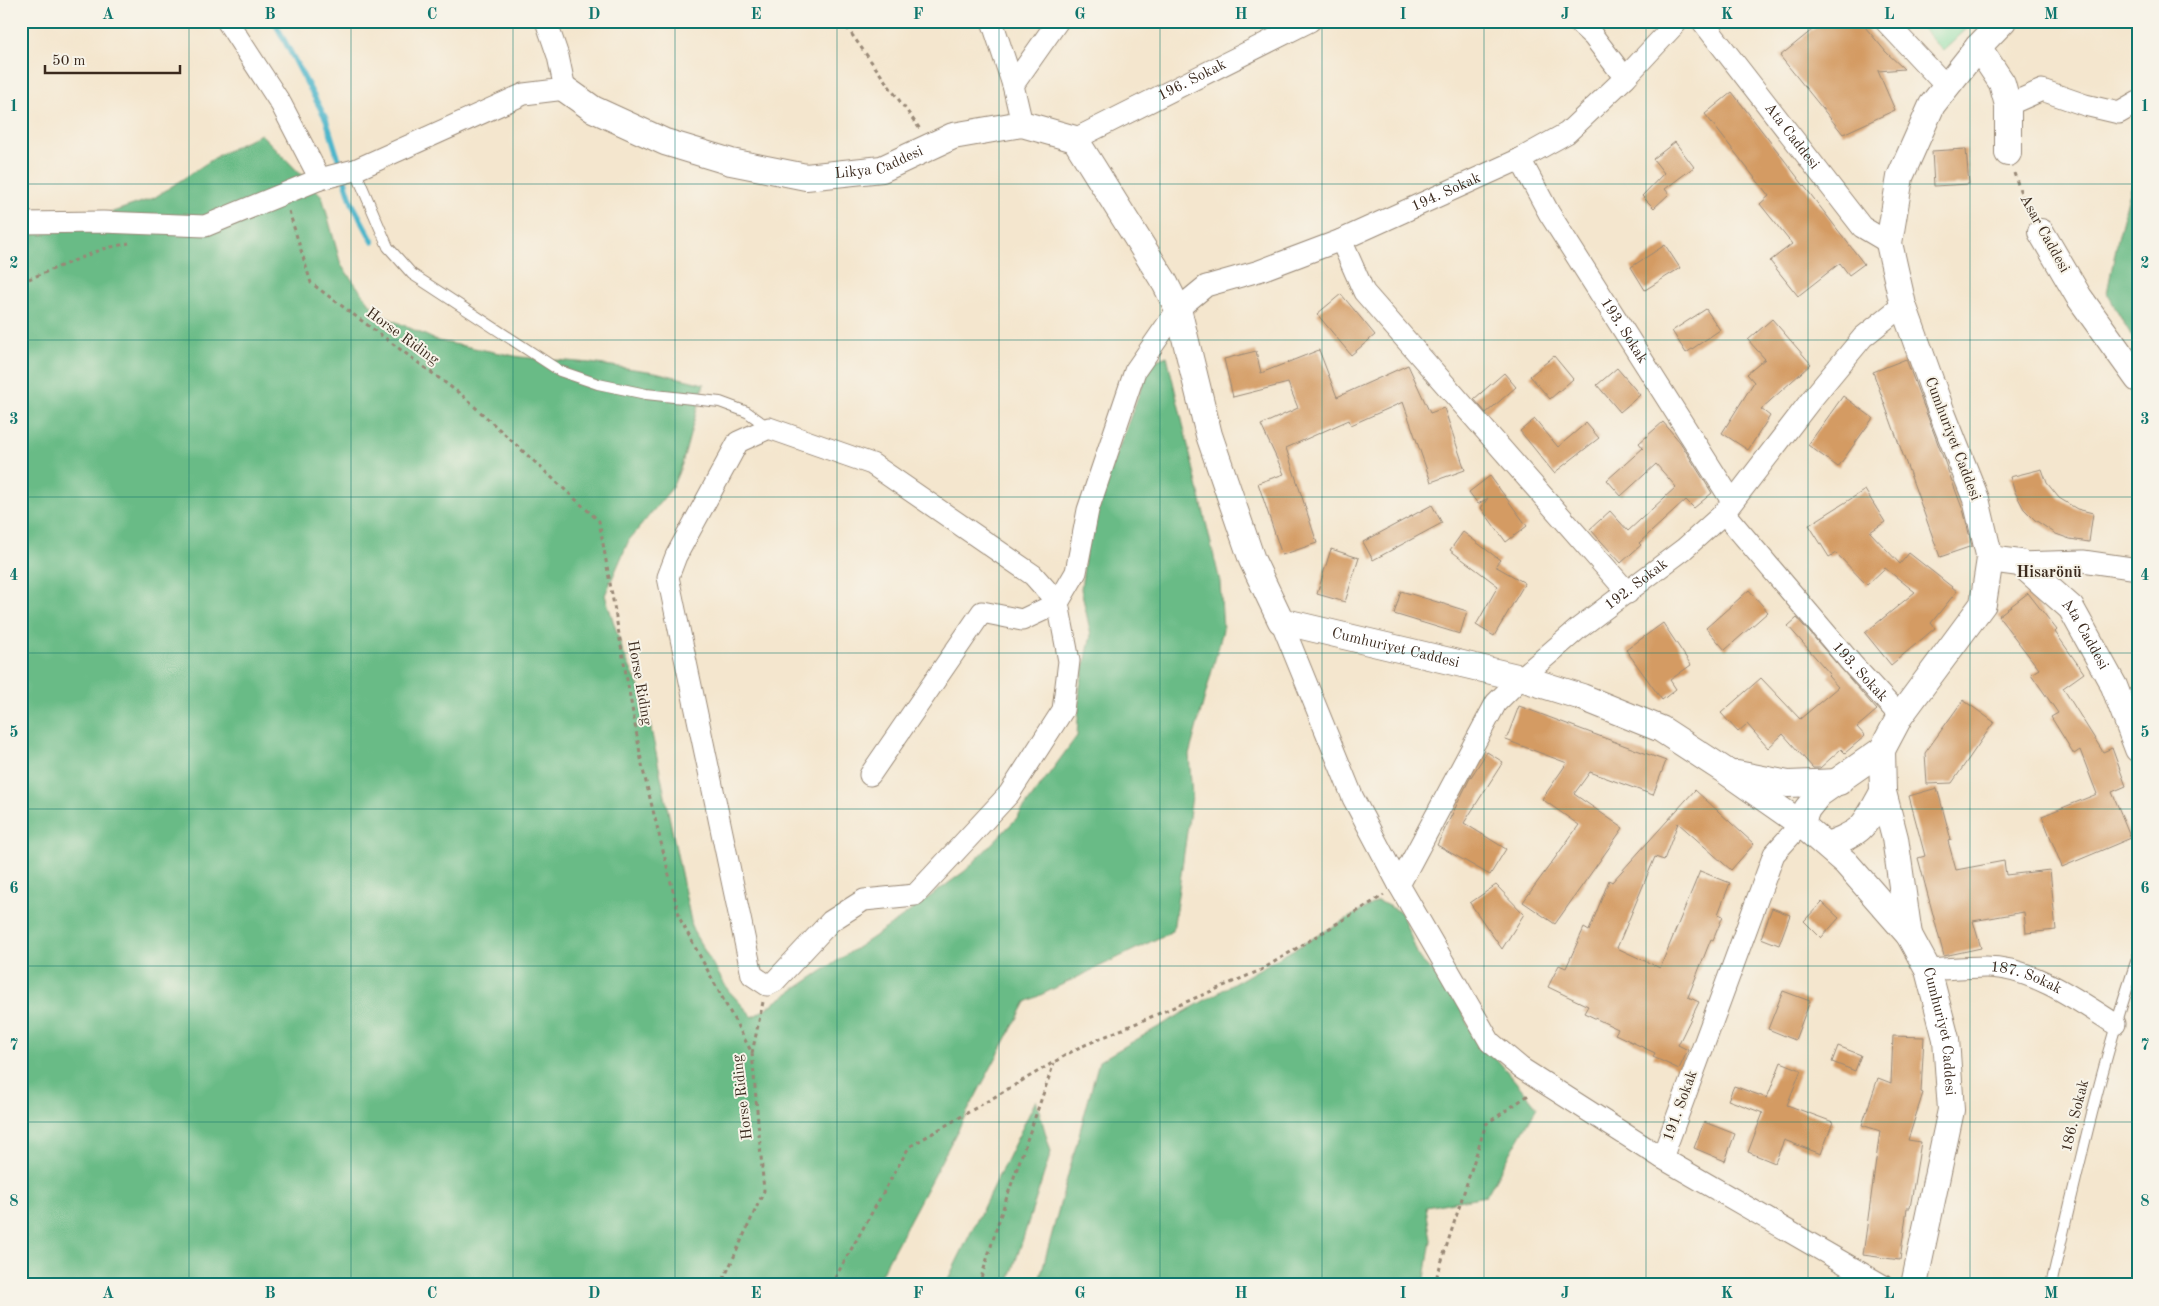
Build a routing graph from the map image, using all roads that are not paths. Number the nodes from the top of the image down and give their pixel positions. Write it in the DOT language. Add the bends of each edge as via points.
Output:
graph roads {
  1 [pos="227,21"];
  2 [pos="546,21"];
  3 [pos="992,21"];
  4 [pos="1058,21"];
  5 [pos="1310,21"];
  6 [pos="1576,21"];
  7 [pos="1678,21"];
  8 [pos="1702,21"];
  9 [pos="1885,21"];
  10 [pos="2003,21"];
  11 [pos="1978,47"];
  12 [pos="1626,78"];
  13 [pos="1013,85"];
  14 [pos="1947,87"];
  15 [pos="565,89"];
  16 [pos="2138,102"];
  17 [pos="2008,105"];
  18 [pos="1022,124"];
  19 [pos="1075,140"];
  20 [pos="2008,152"];
  21 [pos="1520,159"];
  22 [pos="339,174"];
  23 [pos="21,223"];
  24 [pos="2041,232"];
  25 [pos="1341,240"];
  26 [pos="1889,243"];
  27 [pos="1903,305"];
  28 [pos="1178,309"];
  29 [pos="2138,378"];
  30 [pos="769,428"];
  31 [pos="1728,507"];
  32 [pos="1990,559"];
  33 [pos="2020,563"];
  34 [pos="2138,569"];
  35 [pos="1628,593"];
  36 [pos="1058,603"];
  37 [pos="1281,621"];
  38 [pos="1521,678"];
  39 [pos="1900,716"];
  40 [pos="2138,749"];
  41 [pos="1882,750"];
  42 [pos="1727,772"];
  43 [pos="870,775"];
  44 [pos="1836,782"];
  45 [pos="1883,792"];
  46 [pos="1801,824"];
  47 [pos="1827,845"];
  48 [pos="1399,885"];
  49 [pos="1909,935"];
  50 [pos="2138,956"];
  51 [pos="1928,970"];
  52 [pos="2115,1024"];
  53 [pos="1662,1158"];
  54 [pos="1882,1285"];
  55 [pos="1914,1285"];
  56 [pos="2051,1285"];
  1 -- 22 [label="street" via="281,104"];
  2 -- 15 [label="street"];
  3 -- 13 [label="street"];
  4 -- 13 [label="street"];
  5 -- 19 [label="street, 196. Sokak"];
  6 -- 12 [label="street" via="1593,36"];
  7 -- 12 [label="street, 194. Sokak"];
  8 -- 26 [label="street, Ata Caddesi" via="1862,227"];
  9 -- 14 [label="street"];
  10 -- 11 [label="street, Cumhuriyet Caddesi"];
  11 -- 14 [label="street, Cumhuriyet Caddesi"];
  11 -- 17 [label="street" via="2002,83"];
  12 -- 21 [label="street, 194. Sokak" via="1567,133"];
  13 -- 18 [label="street"];
  14 -- 26 [label="street, Cumhuriyet Caddesi" via="1932,105 1900,177"];
  15 -- 18 [label="street, Likya Caddesi" via="593,109 665,142 731,162 806,177 882,169 953,136"];
  15 -- 22 [label="street" via="524,94"];
  16 -- 17 [label="street" via="2119,113 2085,106 2042,90"];
  17 -- 20 [label="street"];
  18 -- 19 [label="street, Likya Caddesi"];
  19 -- 28 [label="street"];
  21 -- 25 [label="street, 194. Sokak"];
  21 -- 31 [label="street, 193. Sokak" via="1559,230"];
  22 -- 23 [label="street" via="205,226"];
  22 -- 30 [label="lane" via="388,247 412,274 560,371 598,384 646,394 720,402 747,412"];
  24 -- 29 [label="street, Asar Caddesi" via="2080,297"];
  25 -- 28 [label="street, 194. Sokak" via="1259,271 1206,286"];
  25 -- 35 [label="street" via="1364,292"];
  26 -- 27 [label="street, Cumhuriyet Caddesi"];
  27 -- 31 [label="street, 192. Sokak" via="1863,337"];
  27 -- 32 [label="street, Cumhuriyet Caddesi" via="1976,499"];
  28 -- 36 [label="street, 194. Sokak" via="1135,371 1088,510 1076,572"];
  28 -- 37 [label="street" via="1209,435 1252,560"];
  30 -- 36 [label="street" via="872,464 1033,575"];
  30 -- 36 [label="street" via="738,442 676,556 668,577 752,975 767,985 830,921 864,900 915,895 1009,794 1063,710 1069,661"];
  31 -- 35 [label="street, 192. Sokak" via="1684,550"];
  31 -- 39 [label="street, 193. Sokak" via="1852,664"];
  32 -- 33 [label="street"];
  32 -- 39 [label="street, Cumhuriyet Caddesi" via="1983,604"];
  33 -- 34 [label="street" via="2083,561"];
  33 -- 40 [label="street, Ata Caddesi" via="2072,608 2114,686"];
  35 -- 38 [label="street, 192. Sokak" via="1579,628"];
  36 -- 43 [label="street" via="1022,620 982,612"];
  37 -- 38 [label="street, Cumhuriyet Caddesi"];
  37 -- 48 [label="street" via="1353,798"];
  38 -- 42 [label="street, Cumhuriyet Caddesi" via="1582,697 1661,729"];
  38 -- 48 [label="street, 192. Sokak" via="1496,703"];
  39 -- 41 [label="street, Cumhuriyet Caddesi"];
  41 -- 44 [label="street, Cumhuriyet Caddesi"];
  41 -- 45 [label="street"];
  42 -- 44 [label="street" via="1788,784"];
  42 -- 46 [label="street, Cumhuriyet Caddesi"];
  44 -- 45 [label="street" via="1860,779 1873,783"];
  44 -- 46 [label="street, Cumhuriyet Caddesi" via="1807,808"];
  45 -- 47 [label="street" via="1863,828"];
  45 -- 49 [label="street" via="1895,838"];
  46 -- 47 [label="street, Cumhuriyet Caddesi"];
  46 -- 53 [label="street, 191. Sokak" via="1774,854"];
  47 -- 49 [label="street, Cumhuriyet Caddesi"];
  48 -- 53 [label="street" via="1490,1042 1521,1068"];
  49 -- 51 [label="street, Cumhuriyet Caddesi"];
  50 -- 52 [label="lane, 186. Sokak"];
  51 -- 52 [label="street, 187. Sokak" via="1987,967 2034,977 2079,1000"];
  51 -- 55 [label="street, Cumhuriyet Caddesi" via="1946,1039 1951,1110"];
  52 -- 56 [label="lane, 186. Sokak"];
  53 -- 54 [label="street, 191. Sokak"];
}
